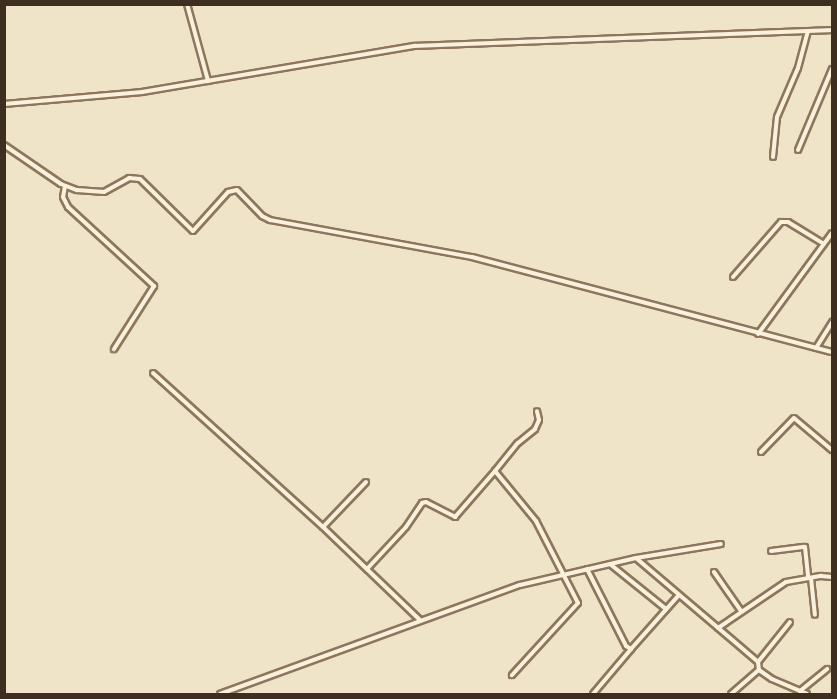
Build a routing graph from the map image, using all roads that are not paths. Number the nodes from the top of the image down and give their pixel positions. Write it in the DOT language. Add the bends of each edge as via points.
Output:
graph roads {
  1 [pos="187,4"];
  2 [pos="832,30"];
  3 [pos="808,31"];
  4 [pos="832,69"];
  5 [pos="208,81"];
  6 [pos="4,104"];
  7 [pos="4,145"];
  8 [pos="798,150"];
  9 [pos="773,157"];
  10 [pos="65,186"];
  11 [pos="832,233"];
  12 [pos="824,244"];
  13 [pos="733,278"];
  14 [pos="832,322"];
  15 [pos="758,334"];
  16 [pos="816,348"];
  17 [pos="114,349"];
  18 [pos="832,352"];
  19 [pos="153,373"];
  20 [pos="537,411"];
  21 [pos="832,450"];
  22 [pos="760,452"];
  23 [pos="495,471"];
  24 [pos="366,482"];
  25 [pos="323,527"];
  26 [pos="721,544"];
  27 [pos="771,551"];
  28 [pos="636,558"];
  29 [pos="610,563"];
  30 [pos="367,569"];
  31 [pos="588,569"];
  32 [pos="714,572"];
  33 [pos="565,573"];
  34 [pos="832,577"];
  35 [pos="809,578"];
  36 [pos="679,595"];
  37 [pos="666,609"];
  38 [pos="741,611"];
  39 [pos="815,615"];
  40 [pos="420,620"];
  41 [pos="790,622"];
  42 [pos="718,628"];
  43 [pos="631,649"];
  44 [pos="758,662"];
  45 [pos="827,669"];
  46 [pos="759,670"];
  47 [pos="512,675"];
  48 [pos="800,692"];
  49 [pos="220,694"];
  50 [pos="593,694"];
  51 [pos="731,694"];
  52 [pos="807,694"];
  1 -- 5 [label="street"];
  2 -- 3 [label="street"];
  3 -- 5 [label="street" via="415,46"];
  3 -- 9 [label="street" via="798,68 777,117"];
  4 -- 8 [label="street"];
  5 -- 6 [label="street" via="142,92"];
  7 -- 10 [label="street"];
  10 -- 15 [label="street" via="102,192 123,180 137,178 194,231 228,192 237,190 270,220 472,257"];
  10 -- 17 [label="street" via="63,197 68,207 155,287"];
  11 -- 12 [label="street"];
  12 -- 13 [label="street" via="782,222"];
  12 -- 15 [label="street"];
  14 -- 16 [label="street"];
  15 -- 16 [label="street"];
  16 -- 18 [label="street"];
  19 -- 25 [label="street"];
  20 -- 23 [label="street" via="535,429"];
  21 -- 22 [label="street" via="794,418"];
  23 -- 30 [label="street" via="455,517 422,503 406,527"];
  23 -- 33 [label="street" via="536,521"];
  24 -- 25 [label="street"];
  25 -- 30 [label="street"];
  26 -- 28 [label="street"];
  27 -- 35 [label="street" via="805,547"];
  28 -- 29 [label="street"];
  28 -- 36 [label="street"];
  29 -- 31 [label="street"];
  29 -- 37 [label="street"];
  30 -- 40 [label="street"];
  31 -- 33 [label="street"];
  31 -- 43 [label="street"];
  32 -- 38 [label="street"];
  33 -- 40 [label="street"];
  33 -- 47 [label="street" via="577,606"];
  34 -- 35 [label="street"];
  35 -- 38 [label="street" via="786,582"];
  35 -- 39 [label="street"];
  36 -- 37 [label="street"];
  36 -- 42 [label="street"];
  37 -- 43 [label="street"];
  38 -- 42 [label="street"];
  40 -- 49 [label="street"];
  41 -- 44 [label="street"];
  42 -- 44 [label="street"];
  43 -- 50 [label="street"];
  44 -- 46 [label="street"];
  45 -- 48 [label="street"];
  46 -- 48 [label="street"];
  46 -- 51 [label="street"];
  48 -- 52 [label="street"];
}
